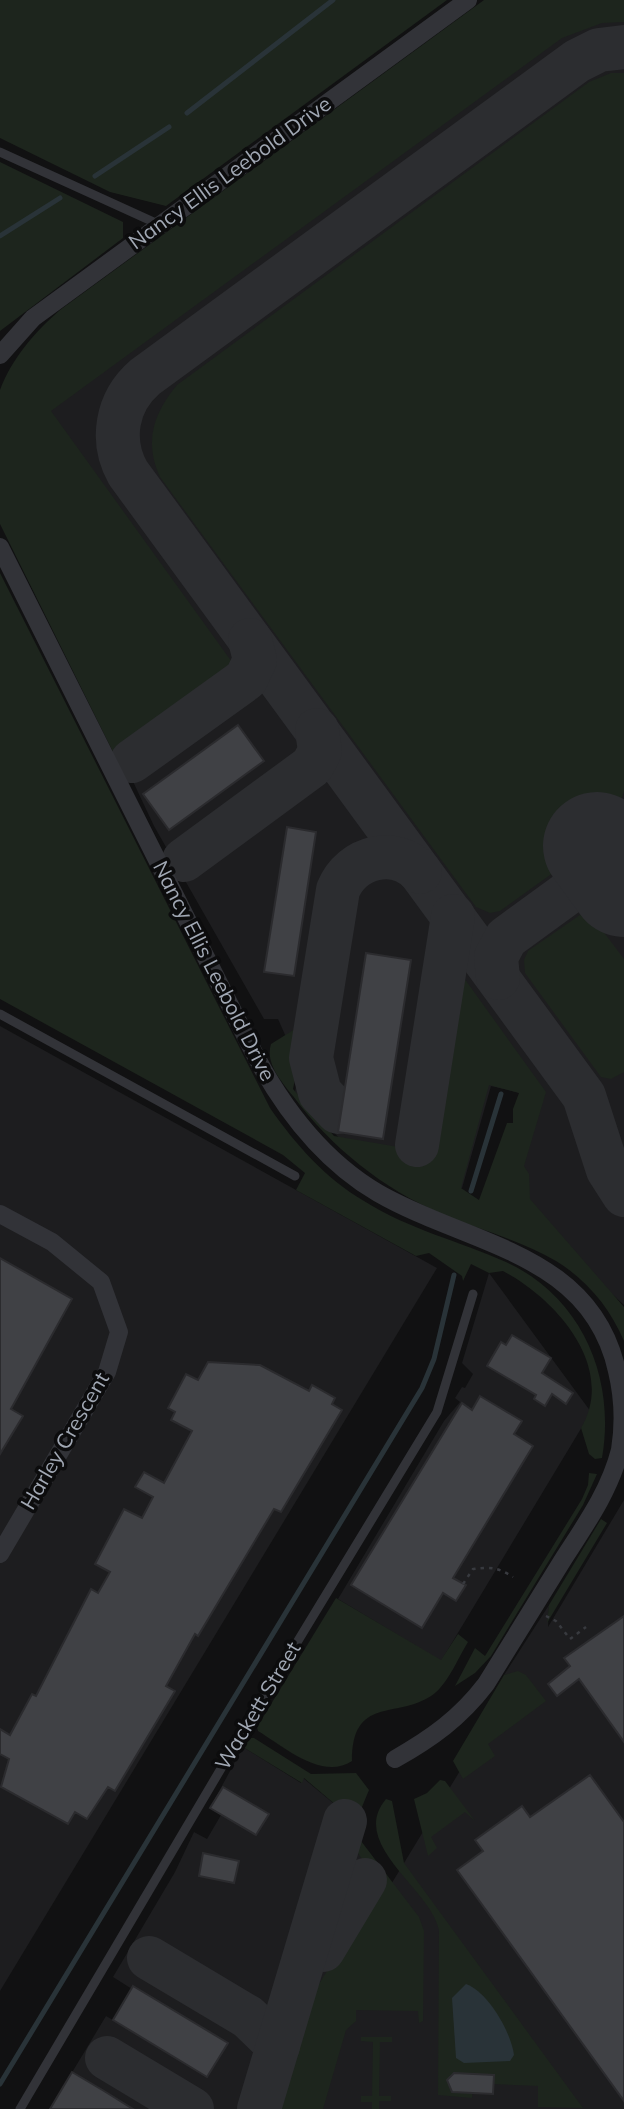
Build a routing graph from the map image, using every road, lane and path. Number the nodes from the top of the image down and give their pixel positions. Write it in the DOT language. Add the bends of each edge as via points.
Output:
graph roads {
  1 [pos="468,0"];
  2 [pos="0,152"];
  3 [pos="158,224"];
  4 [pos="0,355"];
  5 [pos="0,547"];
  6 [pos="0,1014"];
  7 [pos="295,1176"];
  8 [pos="0,1214"];
  9 [pos="473,1294"];
  10 [pos="0,1553"];
  11 [pos="513,1577"];
  12 [pos="463,1584"];
  13 [pos="550,1618"];
  14 [pos="586,1628"];
  15 [pos="395,1759"];
  16 [pos="20,2109"];
  1 -- 3 [label="street, Nancy Ellis Leebold Drive"];
  2 -- 3 [label="lane"];
  3 -- 4 [label="street, Nancy Ellis Leebold Drive" via="33,318"];
  5 -- 15 [label="street, Nancy Ellis Leebold Drive" via="257,1059 285,1104 320,1146 377,1192 525,1257 556,1276 600,1324 614,1357 623,1434 600,1501 468,1707 430,1739"];
  6 -- 7 [label="lane"];
  8 -- 10 [label="street, Harley Crescent" via="52,1242 101,1282 119,1332 107,1372"];
  9 -- 16 [label="lane, Wackett Street" via="437,1412"];
  11 -- 12 [label="path" via="496,1566 486,1567 473,1569"];
  13 -- 14 [label="path" via="570,1639"];
}
